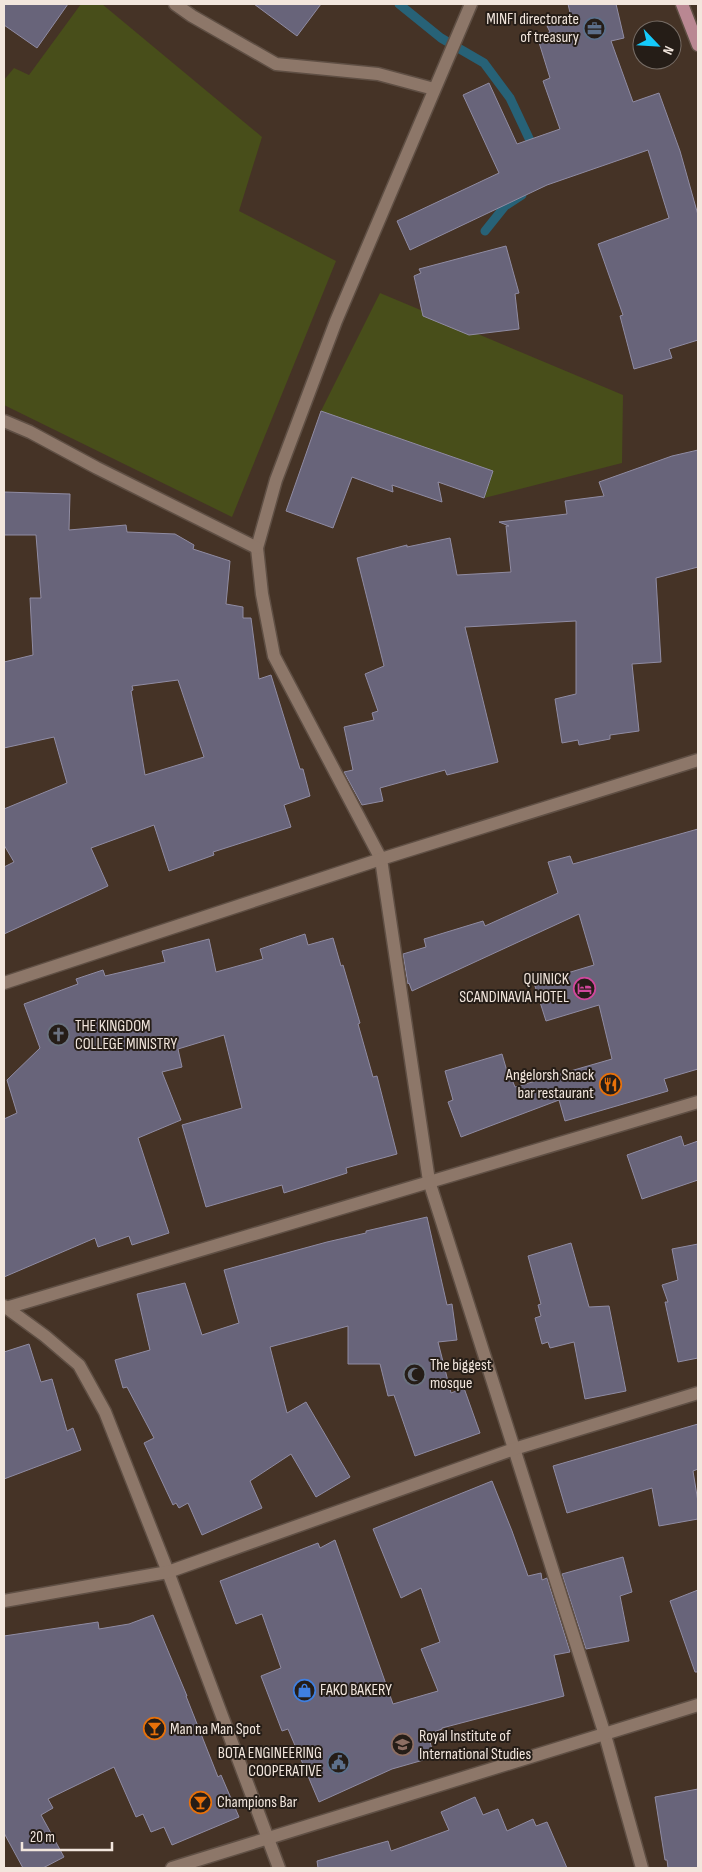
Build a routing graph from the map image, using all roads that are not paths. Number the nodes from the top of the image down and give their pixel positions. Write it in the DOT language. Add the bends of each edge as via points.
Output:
graph roads {
  1 [pos="175,4"];
  2 [pos="471,4"];
  3 [pos="682,4"];
  4 [pos="698,45"];
  5 [pos="434,89"];
  6 [pos="4,421"];
  7 [pos="257,548"];
  8 [pos="698,760"];
  9 [pos="381,859"];
  10 [pos="4,983"];
  11 [pos="698,1102"];
  12 [pos="429,1181"];
  13 [pos="5,1307"];
  14 [pos="698,1393"];
  15 [pos="514,1449"];
  16 [pos="168,1572"];
  17 [pos="4,1601"];
  18 [pos="698,1705"];
  19 [pos="605,1735"];
  20 [pos="268,1839"];
  21 [pos="172,1868"];
  22 [pos="279,1868"];
  23 [pos="642,1868"];
  1 -- 5 [label="street" via="276,64 378,74"];
  2 -- 5 [label="street"];
  3 -- 4 [label="main road"];
  5 -- 7 [label="street" via="336,321 276,480"];
  6 -- 7 [label="street"];
  7 -- 9 [label="street" via="274,656"];
  8 -- 9 [label="street"];
  9 -- 10 [label="street"];
  9 -- 12 [label="street"];
  11 -- 12 [label="street"];
  12 -- 13 [label="street"];
  12 -- 15 [label="street"];
  13 -- 16 [label="street" via="79,1365 105,1412"];
  14 -- 15 [label="street"];
  15 -- 16 [label="street"];
  15 -- 19 [label="street"];
  16 -- 17 [label="street"];
  16 -- 20 [label="street"];
  18 -- 19 [label="street"];
  19 -- 20 [label="street"];
  19 -- 23 [label="street"];
  20 -- 21 [label="street"];
  20 -- 22 [label="street"];
}
